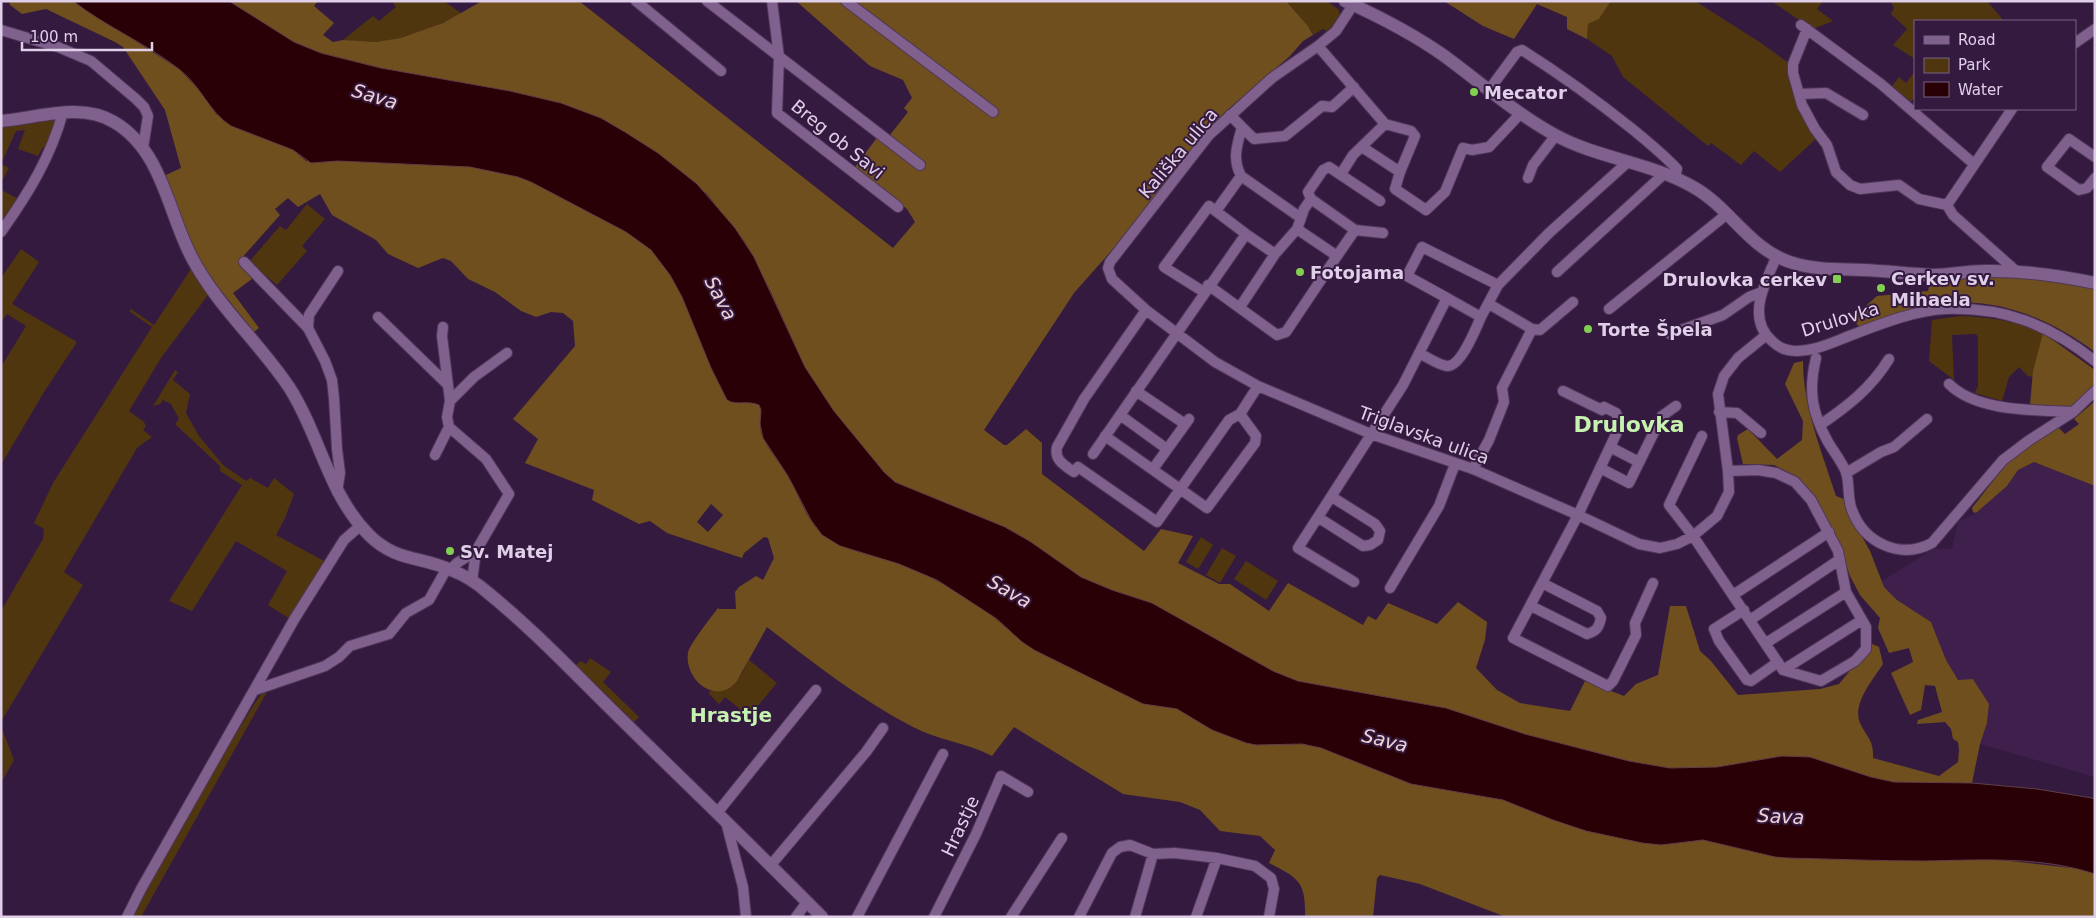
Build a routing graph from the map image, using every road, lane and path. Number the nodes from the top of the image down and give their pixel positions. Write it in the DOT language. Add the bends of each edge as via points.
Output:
graph roads {
  1 [pos="636,1"];
  2 [pos="707,1"];
  3 [pos="772,1"];
  4 [pos="846,1"];
  5 [pos="1349,3"];
  6 [pos="2095,29"];
  7 [pos="1,30"];
  8 [pos="2076,42"];
  9 [pos="1318,46"];
  10 [pos="779,57"];
  11 [pos="721,71"];
  12 [pos="1354,87"];
  13 [pos="1490,90"];
  14 [pos="1800,94"];
  15 [pos="2011,110"];
  16 [pos="63,112"];
  17 [pos="993,112"];
  18 [pos="1521,113"];
  19 [pos="1230,115"];
  20 [pos="1863,116"];
  21 [pos="1,121"];
  22 [pos="1385,124"];
  23 [pos="1242,127"];
  24 [pos="1556,135"];
  25 [pos="1362,147"];
  26 [pos="143,148"];
  27 [pos="2095,157"];
  28 [pos="1628,161"];
  29 [pos="1974,164"];
  30 [pos="920,165"];
  31 [pos="1400,172"];
  32 [pos="1341,174"];
  33 [pos="1670,175"];
  34 [pos="1241,176"];
  35 [pos="1528,178"];
  36 [pos="2094,179"];
  37 [pos="1311,199"];
  38 [pos="1380,201"];
  39 [pos="1947,205"];
  40 [pos="898,207"];
  41 [pos="1216,211"];
  42 [pos="1727,214"];
  43 [pos="1301,218"];
  44 [pos="1297,229"];
  45 [pos="1355,230"];
  46 [pos="1,232"];
  47 [pos="1383,233"];
  48 [pos="1246,234"];
  49 [pos="1275,254"];
  50 [pos="1337,256"];
  51 [pos="1776,258"];
  52 [pos="244,262"];
  53 [pos="338,271"];
  54 [pos="2016,271"];
  55 [pos="1557,272"];
  56 [pos="2095,283"];
  57 [pos="1498,285"];
  58 [pos="1206,289"];
  59 [pos="1762,292"];
  60 [pos="1447,298"];
  61 [pos="1573,302"];
  62 [pos="1489,304"];
  63 [pos="1240,307"];
  64 [pos="1609,309"];
  65 [pos="1146,310"];
  66 [pos="378,317"];
  67 [pos="1481,317"];
  68 [pos="308,328"];
  69 [pos="444,328"];
  70 [pos="1532,329"];
  71 [pos="1176,334"];
  72 [pos="1670,334"];
  73 [pos="1765,336"];
  74 [pos="506,353"];
  75 [pos="1418,353"];
  76 [pos="1816,358"];
  77 [pos="1889,359"];
  78 [pos="2095,361"];
  79 [pos="1949,384"];
  80 [pos="448,385"];
  81 [pos="1258,386"];
  82 [pos="1136,390"];
  83 [pos="1563,391"];
  84 [pos="2095,391"];
  85 [pos="450,401"];
  86 [pos="1676,406"];
  87 [pos="1719,412"];
  88 [pos="2074,412"];
  89 [pos="1240,414"];
  90 [pos="1120,415"];
  91 [pos="1927,419"];
  92 [pos="1820,425"];
  93 [pos="449,427"];
  94 [pos="1761,433"];
  95 [pos="1372,434"];
  96 [pos="1105,436"];
  97 [pos="1702,436"];
  98 [pos="1610,447"];
  99 [pos="1167,450"];
  100 [pos="1093,454"];
  101 [pos="435,455"];
  102 [pos="1638,462"];
  103 [pos="1455,464"];
  104 [pos="1600,468"];
  105 [pos="1153,469"];
  106 [pos="1473,469"];
  107 [pos="1728,471"];
  108 [pos="1846,473"];
  109 [pos="1180,490"];
  110 [pos="337,493"];
  111 [pos="1332,497"];
  112 [pos="1578,515"];
  113 [pos="1319,518"];
  114 [pos="360,526"];
  115 [pos="1829,532"];
  116 [pos="1693,536"];
  117 [pos="476,551"];
  118 [pos="1839,560"];
  119 [pos="449,569"];
  120 [pos="472,581"];
  121 [pos="1354,582"];
  122 [pos="1542,583"];
  123 [pos="1653,583"];
  124 [pos="1390,588"];
  125 [pos="1846,592"];
  126 [pos="1733,595"];
  127 [pos="1531,606"];
  128 [pos="1744,610"];
  129 [pos="1750,620"];
  130 [pos="1862,620"];
  131 [pos="1766,643"];
  132 [pos="1781,666"];
  133 [pos="255,690"];
  134 [pos="816,690"];
  135 [pos="883,728"];
  136 [pos="943,754"];
  137 [pos="1028,792"];
  138 [pos="722,818"];
  139 [pos="1062,838"];
  140 [pos="1153,854"];
  141 [pos="1217,858"];
  142 [pos="770,866"];
  143 [pos="808,902"];
  144 [pos="127,917"];
  145 [pos="746,917"];
  146 [pos="796,917"];
  147 [pos="822,917"];
  148 [pos="857,917"];
  149 [pos="934,917"];
  150 [pos="1011,917"];
  151 [pos="1079,917"];
  152 [pos="1135,917"];
  153 [pos="1196,917"];
  154 [pos="1269,917"];
  1 -- 11 [label="street"];
  2 -- 10 [label="street, Breg ob Savi"];
  3 -- 10 [label="street, Breg ob Savi"];
  4 -- 17 [label="street"];
  5 -- 9 [label="street, Kališka ulica" via="1336,31"];
  5 -- 13 [label="street" via="1427,44"];
  6 -- 8 [label="street"];
  7 -- 26 [label="street" via="91,61 144,107 148,116"];
  9 -- 12 [label="street"];
  9 -- 19 [label="street, Kališka ulica" via="1272,78"];
  10 -- 30 [label="street, Breg ob Savi"];
  10 -- 40 [label="street, Breg ob Savi" via="777,113"];
  12 -- 22 [label="street"];
  12 -- 23 [label="street" via="1332,107 1322,106 1285,136 1254,139"];
  13 -- 18 [label="street"];
  13 -- 33 [label="street" via="1517,52 1522,50 1562,75 1667,158 1677,169"];
  14 -- 20 [label="street" via="1826,93"];
  14 -- 29 [label="street" via="1792,73 1804,27 1881,84"];
  14 -- 39 [label="street" via="1807,116 1827,144 1836,172 1850,184 1860,189 1898,185 1920,199"];
  15 -- 29 [label="street"];
  16 -- 21 [label="street"];
  16 -- 26 [label="street" via="84,113 113,121"];
  16 -- 46 [label="street" via="46,160"];
  18 -- 24 [label="street"];
  18 -- 31 [label="street" via="1488,147 1464,148 1445,192 1426,210 1395,189"];
  19 -- 23 [label="street"];
  19 -- 65 [label="street, Kališka ulica" via="1209,135 1110,262 1108,268 1112,279"];
  22 -- 25 [label="street"];
  22 -- 31 [label="street" via="1411,130 1415,136"];
  23 -- 34 [label="street" via="1235,157"];
  24 -- 28 [label="street"];
  24 -- 35 [label="street" via="1533,165"];
  25 -- 31 [label="street"];
  25 -- 32 [label="street" via="1353,154"];
  26 -- 110 [label="street" via="192,257 288,385 308,421"];
  27 -- 36 [label="street" via="2069,139 2047,167 2079,190 2087,188"];
  28 -- 33 [label="street"];
  28 -- 57 [label="street"];
  29 -- 39 [label="street"];
  32 -- 37 [label="street" via="1329,167 1323,170 1308,192"];
  32 -- 38 [label="street"];
  33 -- 42 [label="street" via="1697,189"];
  33 -- 55 [label="street"];
  34 -- 41 [label="street"];
  34 -- 43 [label="street"];
  37 -- 43 [label="street"];
  37 -- 45 [label="street"];
  39 -- 54 [label="street" via="1953,215"];
  41 -- 48 [label="street"];
  41 -- 58 [label="street" via="1208,206 1164,267"];
  42 -- 51 [label="street" via="1765,252"];
  42 -- 64 [label="street"];
  43 -- 44 [label="street"];
  44 -- 49 [label="street"];
  44 -- 50 [label="street"];
  45 -- 47 [label="street"];
  45 -- 50 [label="street"];
  48 -- 49 [label="street"];
  48 -- 58 [label="street"];
  49 -- 63 [label="street"];
  50 -- 63 [label="street" via="1286,332 1277,334"];
  51 -- 54 [label="street" via="1804,266 1913,274"];
  51 -- 59 [label="street"];
  52 -- 68 [label="street"];
  53 -- 68 [label="street" via="309,315"];
  54 -- 56 [label="street"];
  57 -- 60 [label="street" via="1422,246 1407,276"];
  57 -- 62 [label="street"];
  58 -- 63 [label="street"];
  58 -- 71 [label="street"];
  59 -- 72 [label="street" via="1723,314"];
  59 -- 73 [label="street" via="1758,312"];
  60 -- 67 [label="street"];
  60 -- 75 [label="street"];
  61 -- 70 [label="street" via="1540,330"];
  62 -- 67 [label="street"];
  62 -- 70 [label="street"];
  65 -- 71 [label="street, Kališka ulica"];
  65 -- 109 [label="street" via="1084,399 1056,453 1059,461 1074,472 1078,467 1157,522"];
  66 -- 80 [label="street"];
  67 -- 75 [label="street" via="1460,358 1452,366"];
  68 -- 110 [label="street" via="332,380 340,472"];
  69 -- 80 [label="street" via="442,336"];
  70 -- 106 [label="street" via="1502,388 1504,402"];
  71 -- 81 [label="street, Kališka ulica"];
  71 -- 82 [label="street"];
  73 -- 78 [label="street, Drulovka" via="1777,346 1799,351 1910,316 1944,309 1982,310 2021,317 2054,333"];
  73 -- 87 [label="street" via="1738,358 1724,376 1718,394"];
  74 -- 85 [label="street" via="474,377"];
  75 -- 95 [label="street" via="1403,385"];
  76 -- 92 [label="street, Drulovka" via="1811,390"];
  77 -- 92 [label="street" via="1877,378 1855,400"];
  79 -- 88 [label="street" via="1958,393 1974,400 2010,408"];
  80 -- 85 [label="street"];
  81 -- 89 [label="street"];
  81 -- 95 [label="street, Triglavska ulica"];
  82 -- 90 [label="street"];
  82 -- 99 [label="street" via="1187,421"];
  83 -- 98 [label="street" via="1602,410 1604,407 1616,413 1618,430"];
  84 -- 88 [label="street, Drulovka"];
  85 -- 93 [label="street"];
  86 -- 102 [label="street" via="1662,416"];
  87 -- 94 [label="street" via="1737,413"];
  87 -- 107 [label="street"];
  88 -- 108 [label="street, Drulovka" via="2003,460 1932,543 1921,549 1890,549 1858,524 1851,508"];
  89 -- 109 [label="street" via="1229,420"];
  89 -- 109 [label="street" via="1256,436 1255,443 1207,508"];
  90 -- 96 [label="street"];
  90 -- 99 [label="street"];
  91 -- 108 [label="street" via="1894,447"];
  92 -- 108 [label="street, Drulovka"];
  93 -- 101 [label="street"];
  93 -- 117 [label="street" via="486,459 509,494"];
  95 -- 103 [label="street, Triglavska ulica"];
  95 -- 111 [label="street"];
  96 -- 100 [label="street"];
  96 -- 105 [label="street"];
  97 -- 116 [label="street" via="1669,505"];
  98 -- 102 [label="street"];
  98 -- 104 [label="street"];
  99 -- 105 [label="street"];
  102 -- 104 [label="street" via="1629,482"];
  103 -- 106 [label="street, Triglavska ulica"];
  103 -- 124 [label="street" via="1439,506"];
  104 -- 112 [label="street"];
  105 -- 109 [label="street"];
  106 -- 112 [label="street, Triglavska ulica"];
  107 -- 115 [label="street" via="1758,470 1776,473 1795,482 1811,500"];
  107 -- 116 [label="street, Triglavska ulica" via="1729,492 1717,516"];
  110 -- 114 [label="street"];
  111 -- 113 [label="street"];
  111 -- 113 [label="street" via="1375,524 1380,531 1378,540 1363,546"];
  112 -- 116 [label="street, Triglavska ulica" via="1639,544 1660,548"];
  112 -- 122 [label="street"];
  113 -- 121 [label="street" via="1298,548"];
  114 -- 119 [label="street" via="379,544 398,555"];
  114 -- 133 [label="street" via="344,540"];
  115 -- 118 [label="street"];
  115 -- 126 [label="street"];
  116 -- 126 [label="street"];
  117 -- 119 [label="street"];
  117 -- 120 [label="street"];
  118 -- 125 [label="street"];
  118 -- 129 [label="street"];
  119 -- 120 [label="street"];
  119 -- 133 [label="street" via="429,600 406,613 389,634 350,646 325,666"];
  120 -- 138 [label="street" via="562,661"];
  122 -- 127 [label="street"];
  122 -- 127 [label="street" via="1597,611 1602,618 1600,626 1587,634"];
  123 -- 127 [label="street" via="1635,623 1636,635 1608,686 1513,638"];
  125 -- 130 [label="street"];
  125 -- 131 [label="street"];
  126 -- 128 [label="street"];
  128 -- 129 [label="street"];
  128 -- 132 [label="street" via="1714,629 1719,641 1747,680"];
  129 -- 131 [label="street"];
  130 -- 132 [label="street"];
  130 -- 132 [label="street" via="1866,628 1866,649 1855,661 1821,681"];
  131 -- 132 [label="street"];
  133 -- 144 [label="street"];
  134 -- 138 [label="street"];
  135 -- 142 [label="street"];
  136 -- 148 [label="street"];
  137 -- 149 [label="street, Hrastje" via="1001,776"];
  138 -- 142 [label="street"];
  138 -- 145 [label="street" via="743,887"];
  139 -- 150 [label="street"];
  140 -- 141 [label="street"];
  140 -- 151 [label="street" via="1130,845 1112,853"];
  140 -- 152 [label="street"];
  141 -- 153 [label="street"];
  141 -- 154 [label="street" via="1255,866 1271,878 1274,889"];
  142 -- 143 [label="street"];
  143 -- 146 [label="street"];
  143 -- 147 [label="street"];
}
